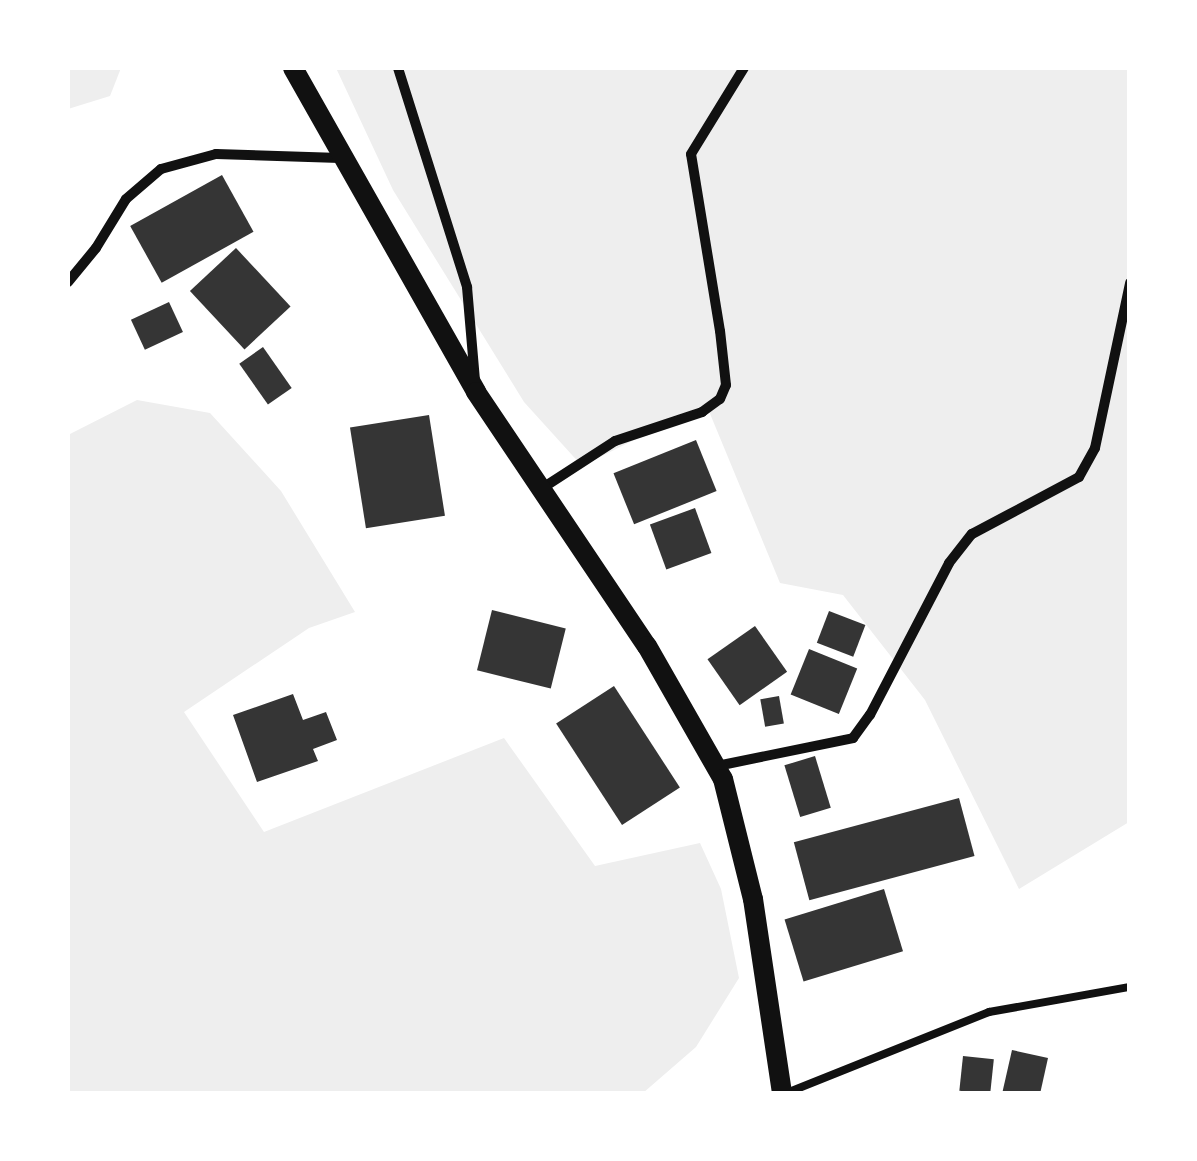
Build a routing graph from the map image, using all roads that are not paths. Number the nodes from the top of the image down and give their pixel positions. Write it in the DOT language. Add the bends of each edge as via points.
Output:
graph roads {
  1 [pos="293,68"];
  2 [pos="398,68"];
  3 [pos="744,68"];
  4 [pos="340,158"];
  5 [pos="68,282"];
  6 [pos="1130,283"];
  7 [pos="476,392"];
  8 [pos="541,489"];
  9 [pos="717,766"];
  10 [pos="1130,988"];
  11 [pos="783,1094"];
  1 -- 4 [label="main road"];
  2 -- 7 [label="street" via="468,287"];
  3 -- 8 [label="street" via="691,154 720,332 726,385 720,399 702,412 615,441"];
  4 -- 5 [label="street" via="216,154 161,169 126,199"];
  4 -- 7 [label="main road"];
  6 -- 9 [label="street" via="1095,448 1079,477 972,534 949,563 853,738"];
  7 -- 8 [label="main road"];
  8 -- 9 [label="main road" via="648,646"];
  9 -- 11 [label="main road" via="753,899"];
  10 -- 11 [label="lane" via="989,1012"];
}
